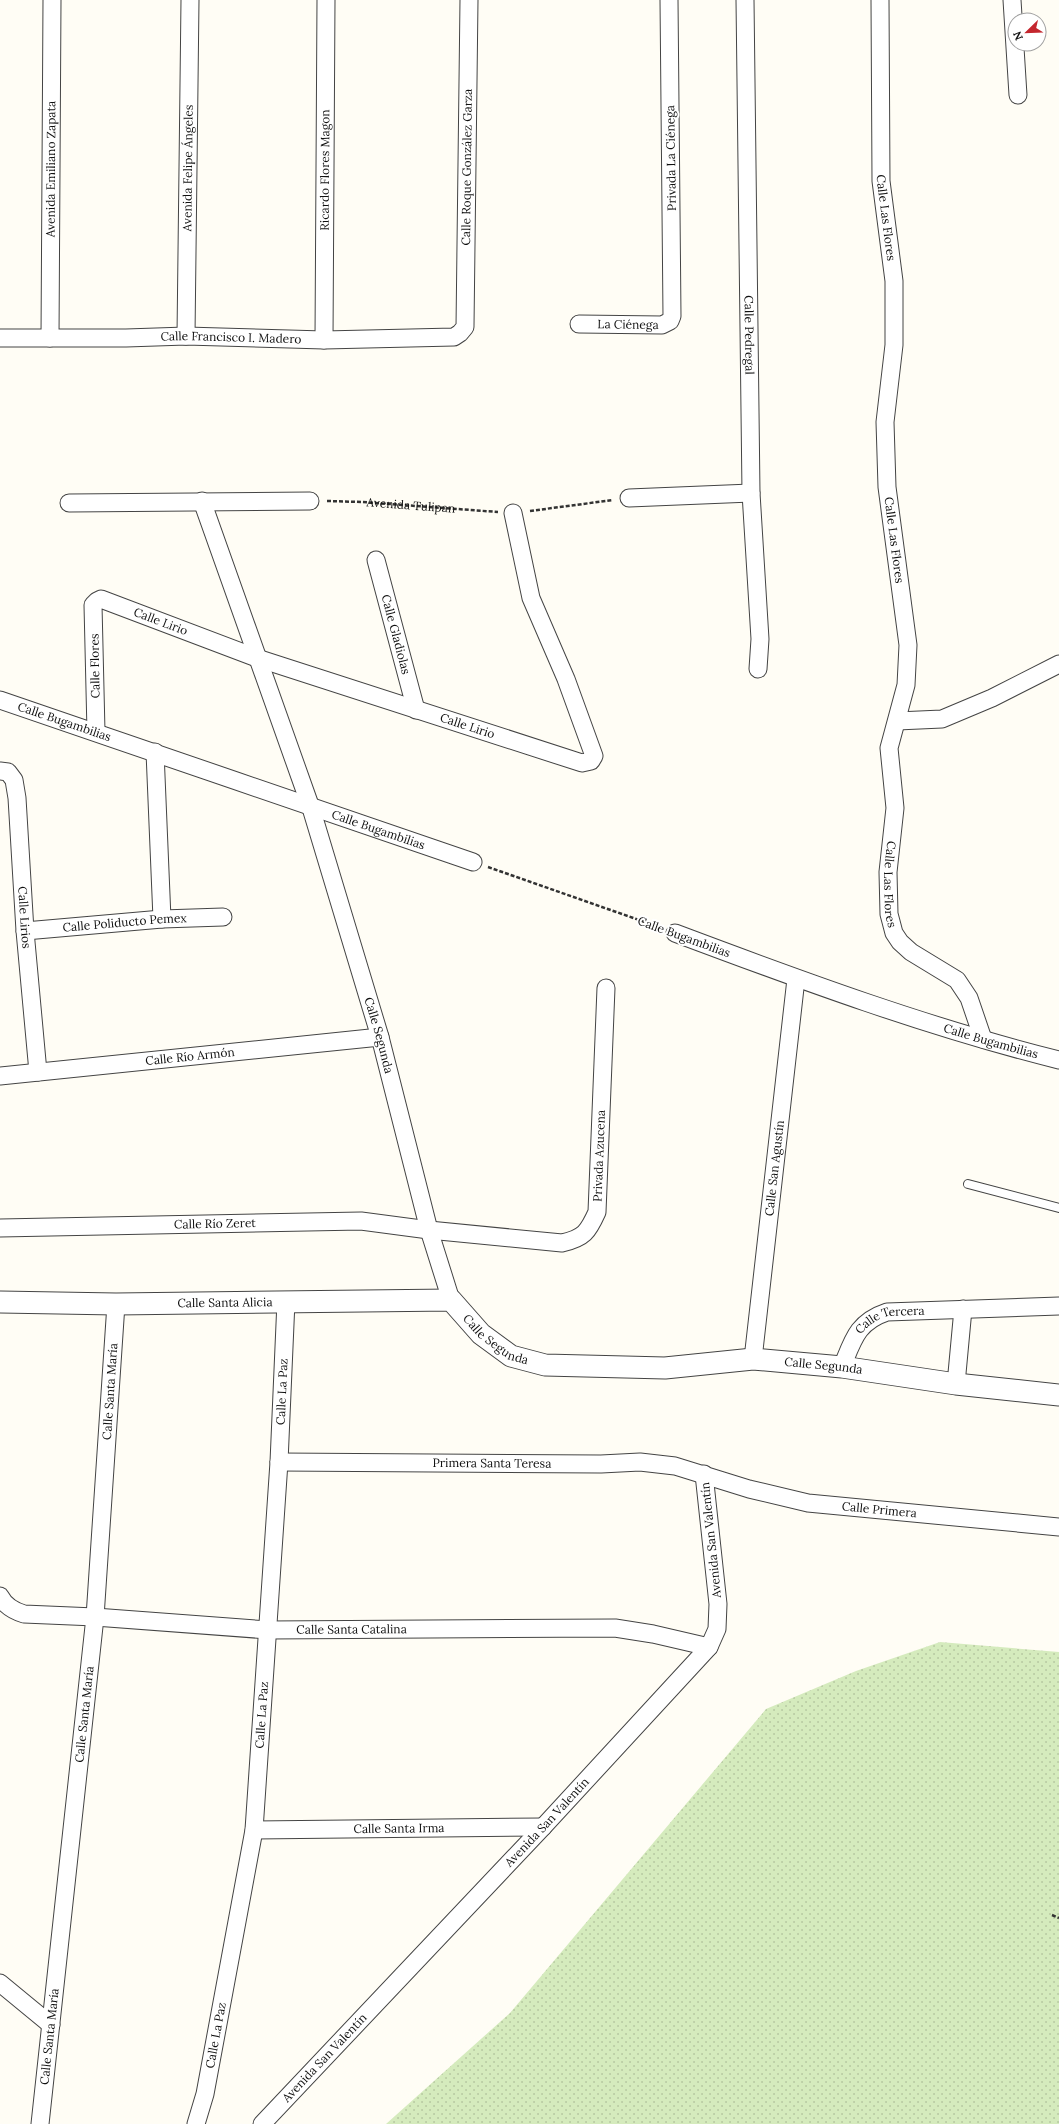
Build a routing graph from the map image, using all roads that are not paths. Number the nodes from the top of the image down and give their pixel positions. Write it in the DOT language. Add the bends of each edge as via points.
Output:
graph roads {
  1 [pos="52,0"];
  2 [pos="190,0"];
  3 [pos="326,0"];
  4 [pos="469,0"];
  5 [pos="669,0"];
  6 [pos="745,0"];
  7 [pos="880,0"];
  8 [pos="1012,0"];
  9 [pos="1018,95"];
  10 [pos="672,316"];
  11 [pos="579,324"];
  12 [pos="460,333"];
  13 [pos="186,336"];
  14 [pos="0,338"];
  15 [pos="50,338"];
  16 [pos="324,340"];
  17 [pos="751,493"];
  18 [pos="629,498"];
  19 [pos="310,501"];
  20 [pos="69,502"];
  21 [pos="202,502"];
  22 [pos="513,514"];
  23 [pos="376,560"];
  24 [pos="97,600"];
  25 [pos="257,658"];
  26 [pos="1059,664"];
  27 [pos="758,669"];
  28 [pos="0,700"];
  29 [pos="416,710"];
  30 [pos="896,721"];
  31 [pos="96,732"];
  32 [pos="155,752"];
  33 [pos="0,771"];
  34 [pos="311,808"];
  35 [pos="473,862"];
  36 [pos="223,917"];
  37 [pos="162,920"];
  38 [pos="25,931"];
  39 [pos="675,933"];
  40 [pos="796,979"];
  41 [pos="606,988"];
  42 [pos="380,1037"];
  43 [pos="983,1039"];
  44 [pos="1059,1060"];
  45 [pos="38,1072"];
  46 [pos="0,1076"];
  47 [pos="968,1184"];
  48 [pos="1059,1208"];
  49 [pos="0,1228"];
  50 [pos="429,1230"];
  51 [pos="451,1300"];
  52 [pos="286,1301"];
  53 [pos="0,1302"];
  54 [pos="116,1304"];
  55 [pos="1059,1306"];
  56 [pos="963,1309"];
  57 [pos="753,1358"];
  58 [pos="842,1367"];
  59 [pos="956,1384"];
  60 [pos="1059,1395"];
  61 [pos="279,1462"];
  62 [pos="704,1474"];
  63 [pos="1059,1527"];
  64 [pos="0,1596"];
  65 [pos="95,1617"];
  66 [pos="268,1630"];
  67 [pos="709,1647"];
  68 [pos="543,1827"];
  69 [pos="254,1830"];
  70 [pos="0,1983"];
  71 [pos="51,2024"];
  72 [pos="40,2124"];
  73 [pos="196,2124"];
  74 [pos="262,2124"];
  1 -- 15 [label="street, Avenida Emiliano Zapata"];
  2 -- 13 [label="street, Avenida Felipe Ángeles"];
  3 -- 16 [label="street, Ricardo Flores Magon"];
  4 -- 12 [label="street, Calle Roque González Garza" via="465,327"];
  5 -- 10 [label="street, Privada La Ciénega"];
  6 -- 17 [label="street, Calle Pedregal"];
  7 -- 30 [label="street, Calle Las Flores" via="881,181 894,281 894,345 884,422 887,487 908,645 906,685"];
  8 -- 9 [label="street"];
  10 -- 11 [label="street, La Ciénega" via="670,321 662,325"];
  12 -- 16 [label="street, Calle Francisco I. Madero" via="454,337"];
  13 -- 15 [label="street, Calle Francisco I. Madero"];
  13 -- 16 [label="street, Calle Francisco I. Madero"];
  14 -- 15 [label="street, Calle Francisco I. Madero"];
  17 -- 18 [label="street"];
  17 -- 27 [label="street, Calle Pedregal" via="760,639"];
  19 -- 21 [label="street"];
  20 -- 21 [label="street"];
  21 -- 25 [label="street"];
  22 -- 29 [label="street, Calle Lirio" via="531,598 566,679 594,756 591,761 582,763"];
  23 -- 29 [label="street, Calle Gladiolas"];
  24 -- 25 [label="street, Calle Lirio" via="101,599"];
  24 -- 31 [label="street, Calle Flores" via="93,605"];
  25 -- 29 [label="street, Calle Lirio"];
  25 -- 34 [label="street"];
  26 -- 30 [label="street" via="992,698 942,719"];
  28 -- 31 [label="street, Calle Bugambilias"];
  30 -- 43 [label="street, Calle Las Flores" via="889,748 895,808 888,872 889,914 894,933 912,952 957,980 969,998"];
  31 -- 32 [label="street, Calle Bugambilias"];
  32 -- 34 [label="street, Calle Bugambilias"];
  32 -- 37 [label="street"];
  33 -- 38 [label="street, Calle Lirios" via="8,772 14,780 17,798"];
  34 -- 35 [label="street, Calle Bugambilias"];
  34 -- 42 [label="street, Calle Segunda"];
  36 -- 37 [label="street, Calle Poliducto Pemex"];
  37 -- 38 [label="street, Calle Poliducto Pemex"];
  38 -- 45 [label="street, Calle Lirios"];
  39 -- 40 [label="street, Calle Bugambilias"];
  40 -- 43 [label="street, Calle Bugambilias"];
  40 -- 57 [label="street, Calle San Agustín"];
  41 -- 50 [label="street, Privada Azucena" via="597,1212 584,1235 562,1243"];
  42 -- 45 [label="street, Calle Río Armón"];
  42 -- 50 [label="street, Calle Segunda"];
  43 -- 44 [label="street, Calle Bugambilias"];
  45 -- 46 [label="street, Calle Río Armón"];
  47 -- 48 [label="lane"];
  49 -- 50 [label="street, Calle Río Zeret" via="361,1221"];
  50 -- 51 [label="street, Calle Segunda"];
  51 -- 52 [label="street, Calle Santa Alicia"];
  51 -- 57 [label="street, Calle Segunda" via="481,1334 511,1356 545,1365 665,1368"];
  52 -- 54 [label="street, Calle Santa Alicia"];
  52 -- 61 [label="street, Calle La Paz"];
  53 -- 54 [label="street, Calle Santa Alicia"];
  54 -- 65 [label="street, Calle Santa María"];
  55 -- 56 [label="street, Calle Tercera"];
  56 -- 58 [label="street, Calle Tercera" via="887,1312 873,1317 854,1338"];
  56 -- 59 [label="street"];
  57 -- 58 [label="street, Calle Segunda"];
  58 -- 59 [label="street, Calle Segunda"];
  59 -- 60 [label="street, Calle Segunda"];
  61 -- 62 [label="street, Primera Santa Teresa" via="640,1462 675,1466"];
  61 -- 66 [label="street, Calle La Paz"];
  62 -- 63 [label="street, Calle Primera" via="750,1489 808,1503"];
  62 -- 67 [label="street, Avenida San Valentín" via="718,1604 716,1629"];
  64 -- 65 [label="street, Calle Santa Catalina" via="15,1612 24,1614"];
  65 -- 66 [label="street, Calle Santa Catalina"];
  65 -- 71 [label="street, Calle Santa María"];
  66 -- 67 [label="street, Calle Santa Catalina" via="615,1628"];
  66 -- 69 [label="street, Calle La Paz"];
  67 -- 68 [label="street, Avenida San Valentín"];
  68 -- 69 [label="street, Calle Santa Irma"];
  68 -- 74 [label="street, Avenida San Valentín"];
  69 -- 73 [label="street, Calle La Paz" via="206,2087"];
  70 -- 71 [label="street"];
  71 -- 72 [label="street, Calle Santa María"];
}
